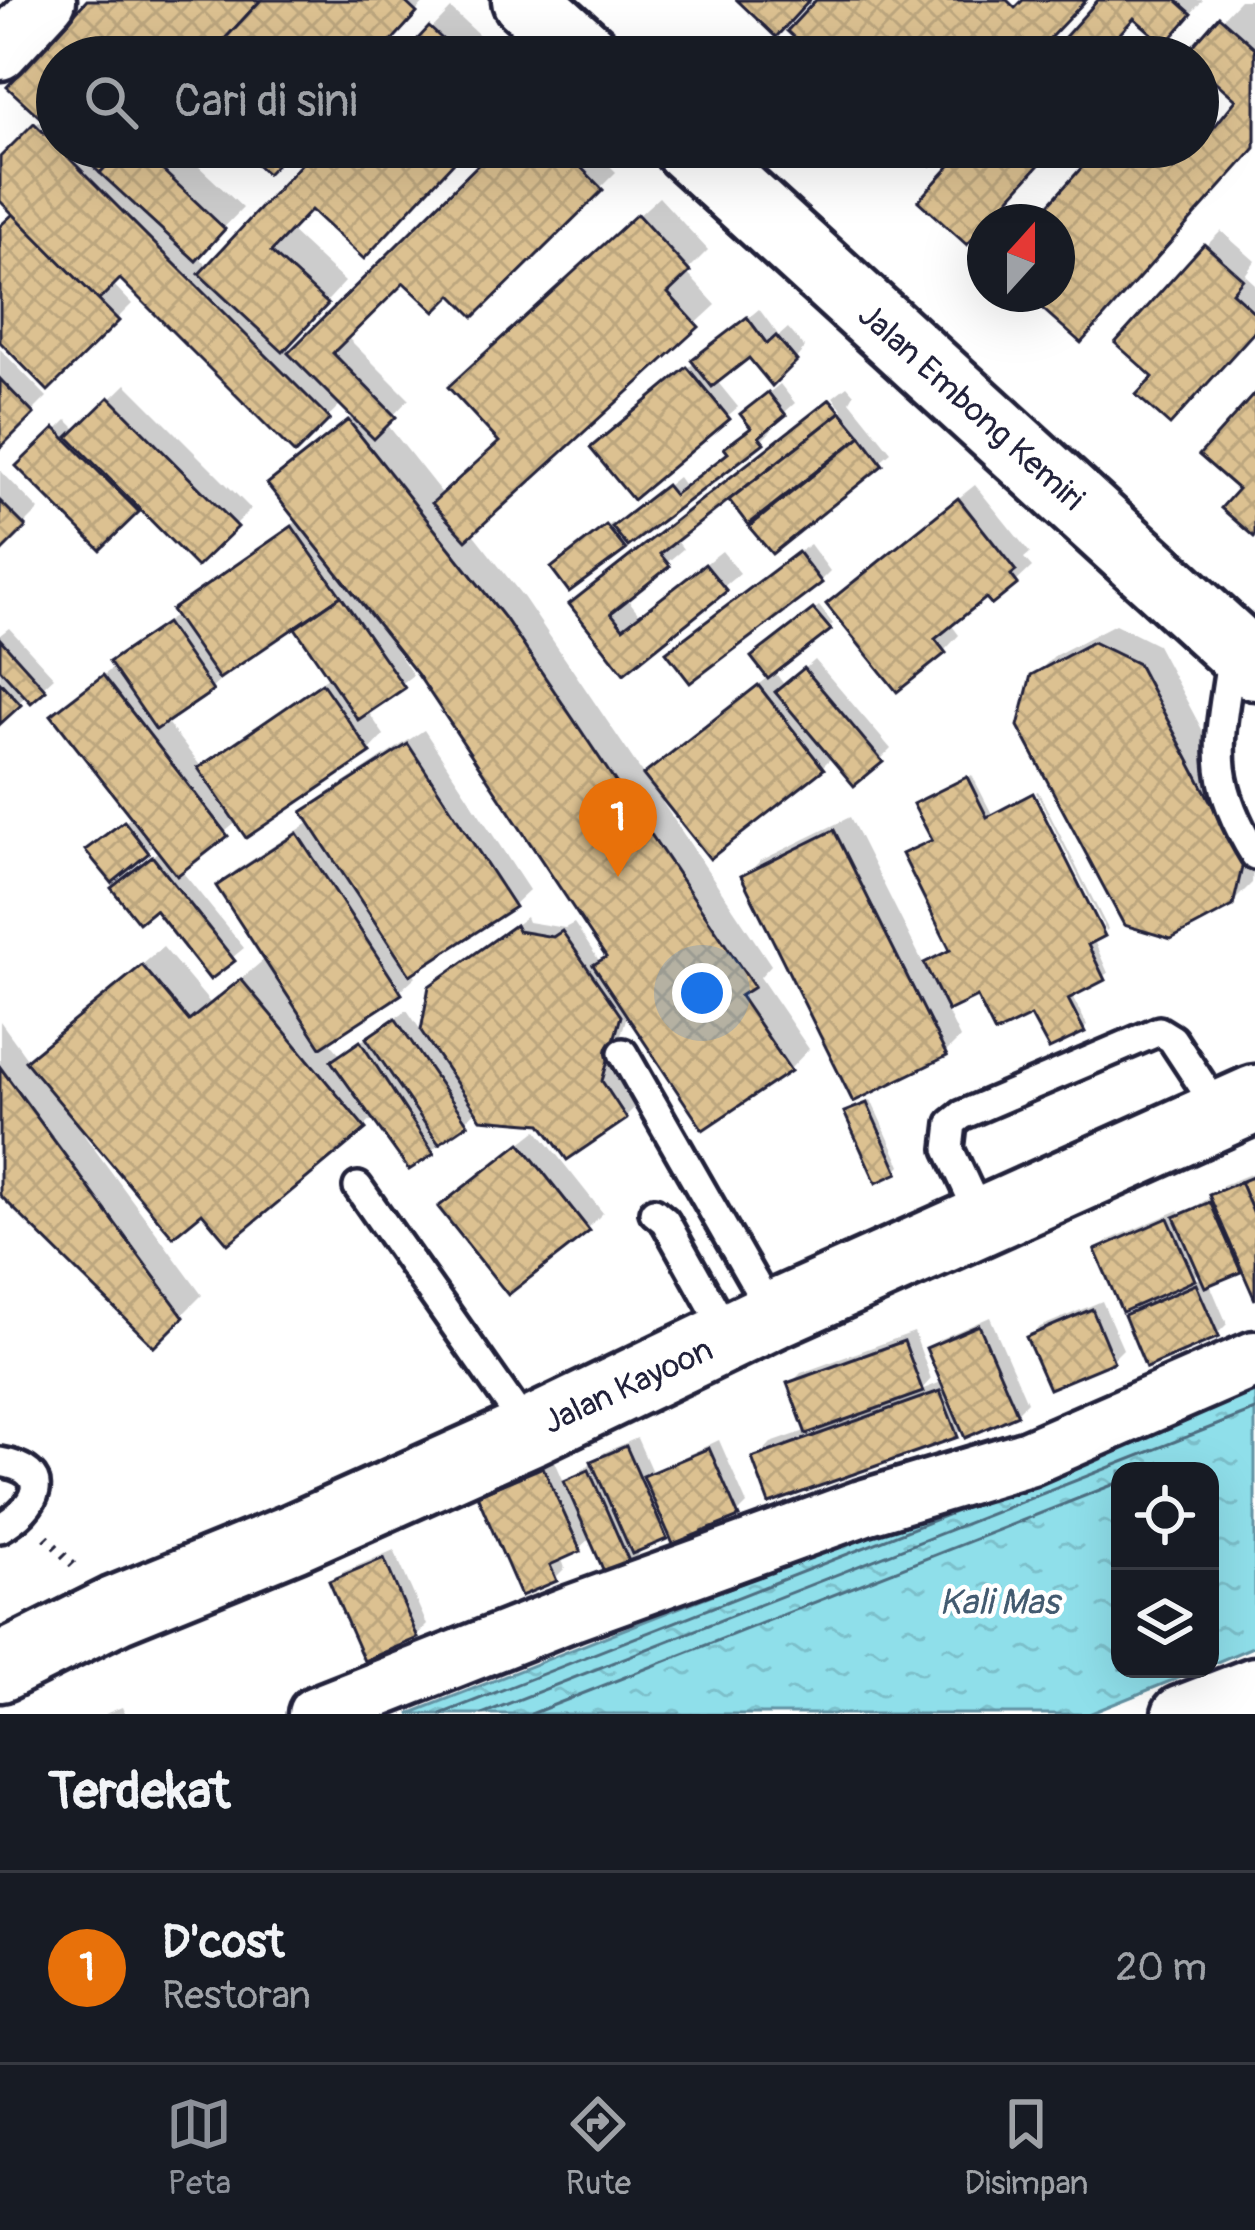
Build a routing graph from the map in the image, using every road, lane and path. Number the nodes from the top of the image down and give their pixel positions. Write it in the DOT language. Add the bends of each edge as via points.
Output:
graph roads {
  1 [pos="48,0"];
  2 [pos="526,0"];
  3 [pos="566,36"];
  4 [pos="0,52"];
  5 [pos="709,168"];
  6 [pos="1243,672"];
  7 [pos="1255,855"];
  8 [pos="623,1052"];
  9 [pos="1238,1107"];
  10 [pos="358,1187"];
  11 [pos="654,1212"];
  12 [pos="983,1223"];
  13 [pos="751,1326"];
  14 [pos="1255,1358"];
  15 [pos="530,1432"];
  16 [pos="0,1462"];
  17 [pos="12,1521"];
  18 [pos="116,1610"];
  19 [pos="0,1669"];
  20 [pos="1255,1685"];
  21 [pos="316,1714"];
  22 [pos="1180,1714"];
  1 -- 4 [label="street"];
  2 -- 3 [label="main road"];
  5 -- 6 [label="main road, Jalan Embong Kemiri"];
  6 -- 7 [label="lane" via="1218,760"];
  8 -- 13 [label="lane"];
  9 -- 12 [label="main road, Jalan Kayoon"];
  9 -- 12 [label="lane" via="1159,1031 962,1115 952,1123 949,1149"];
  10 -- 15 [label="lane"];
  11 -- 13 [label="lane"];
  12 -- 13 [label="main road, Jalan Kayoon"];
  13 -- 15 [label="main road, Jalan Kayoon"];
  14 -- 21 [label="street" via="1028,1458 862,1508"];
  15 -- 18 [label="main road, Jalan Kayoon"];
  16 -- 17 [label="lane" via="34,1481 35,1496"];
  17 -- 18 [label="path"];
  18 -- 19 [label="main road, Jalan Kayoon"];
  20 -- 22 [label="street"];
}
